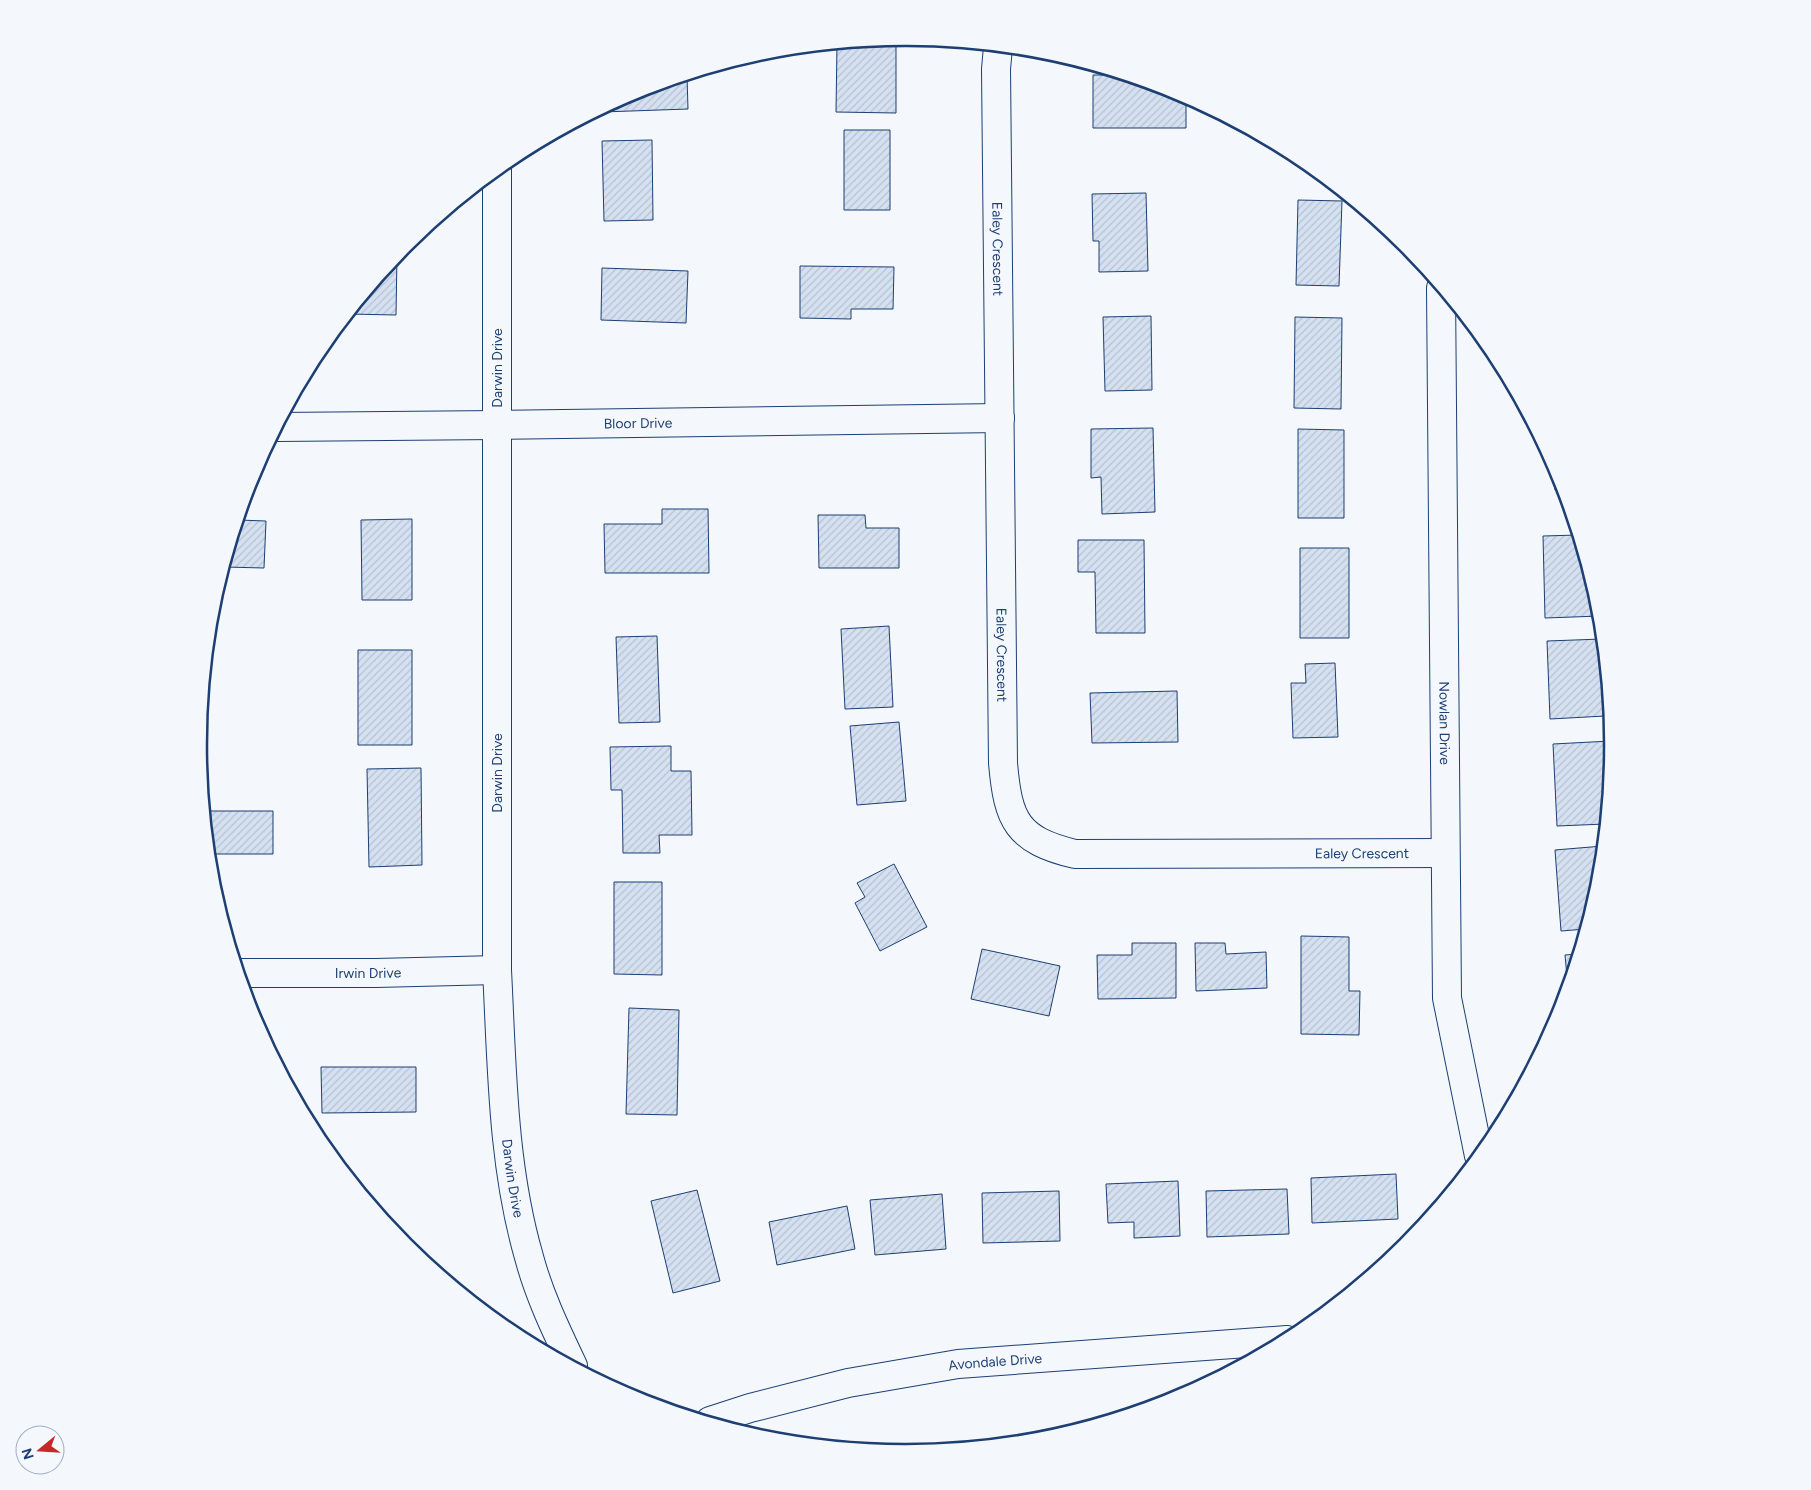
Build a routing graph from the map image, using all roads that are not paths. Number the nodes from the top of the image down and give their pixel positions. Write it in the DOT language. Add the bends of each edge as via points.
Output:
graph roads {
  1 [pos="998,52"];
  2 [pos="497,179"];
  3 [pos="1441,296"];
  4 [pos="1000,418"];
  5 [pos="284,426"];
  6 [pos="497,426"];
  7 [pos="1445,853"];
  8 [pos="497,970"];
  9 [pos="246,974"];
  10 [pos="1477,1146"];
  11 [pos="1269,1341"];
  12 [pos="569,1357"];
  13 [pos="719,1418"];
  1 -- 4 [label="street, Ealey Crescent"];
  2 -- 6 [label="street, Darwin Drive"];
  3 -- 7 [label="street, Nowlan Drive"];
  4 -- 6 [label="street, Bloor Drive"];
  4 -- 7 [label="street, Ealey Crescent" via="1005,787 1011,810 1021,828 1050,848 1075,854"];
  5 -- 6 [label="street, Bloor Drive"];
  6 -- 8 [label="street, Darwin Drive"];
  7 -- 10 [label="street, Nowlan Drive" via="1447,998"];
  8 -- 9 [label="street, Irwin Drive"];
  8 -- 12 [label="street, Darwin Drive" via="503,1091 518,1210 540,1291"];
  11 -- 13 [label="street, Avondale Drive" via="958,1364 848,1383"];
}
